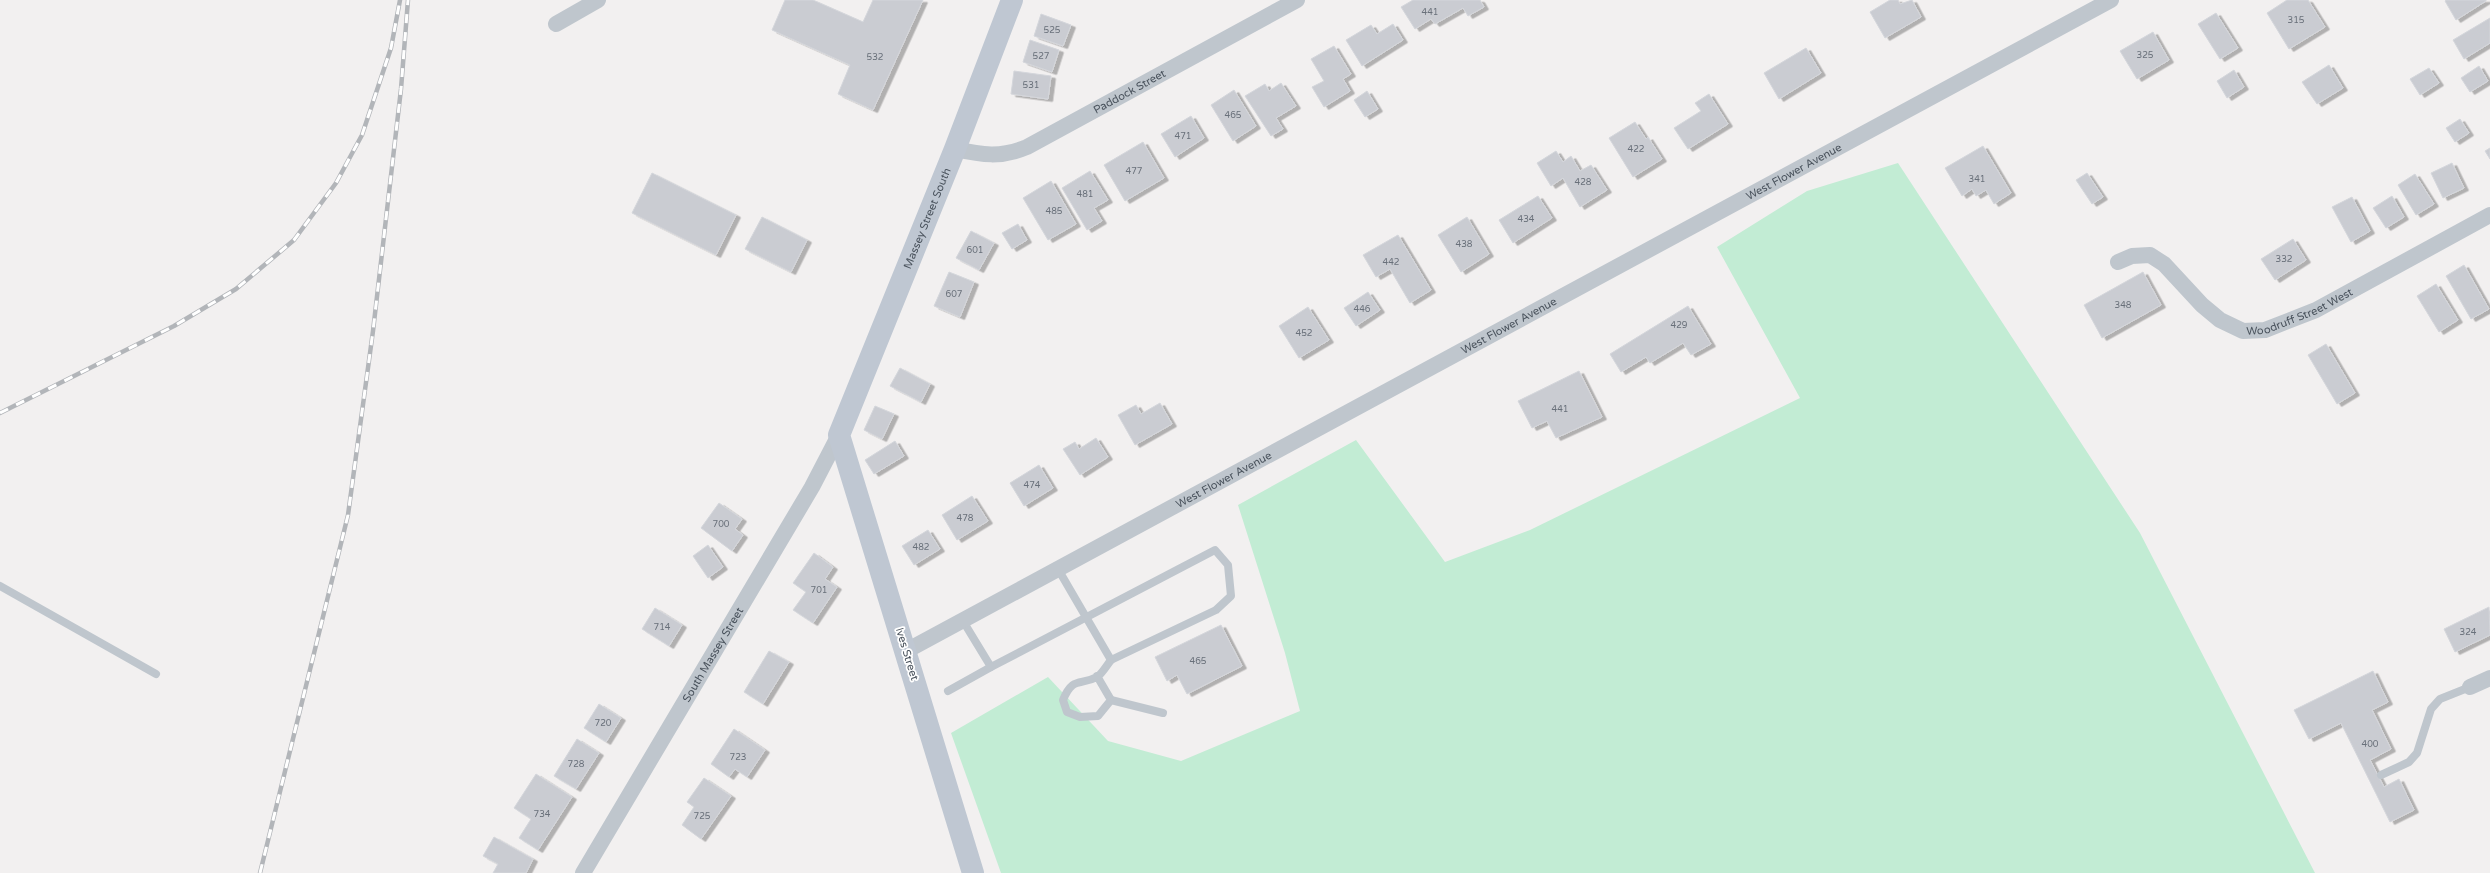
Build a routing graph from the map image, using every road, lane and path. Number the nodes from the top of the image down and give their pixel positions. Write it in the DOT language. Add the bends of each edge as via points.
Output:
graph roads {
  1 [pos="598,0"];
  2 [pos="1012,0"];
  3 [pos="1297,0"];
  4 [pos="2111,0"];
  5 [pos="556,24"];
  6 [pos="955,149"];
  7 [pos="2490,215"];
  8 [pos="2118,262"];
  9 [pos="839,435"];
  10 [pos="1058,569"];
  11 [pos="0,586"];
  12 [pos="1086,618"];
  13 [pos="963,621"];
  14 [pos="906,651"];
  15 [pos="1111,660"];
  16 [pos="991,667"];
  17 [pos="156,674"];
  18 [pos="1097,676"];
  19 [pos="2490,678"];
  20 [pos="2470,687"];
  21 [pos="948,691"];
  22 [pos="1111,700"];
  23 [pos="1162,713"];
  24 [pos="2381,775"];
  25 [pos="583,873"];
  26 [pos="973,873"];
  1 -- 5 [label="street"];
  2 -- 6 [label="street, Massey Street South"];
  3 -- 6 [label="street, Paddock Street" via="1027,147 997,156 982,156"];
  4 -- 10 [label="street, West Flower Avenue"];
  6 -- 9 [label="street, Massey Street South"];
  7 -- 8 [label="street, Woodruff Street West" via="2316,310 2265,330 2243,331 2220,320 2202,305 2164,264 2150,255 2132,256"];
  9 -- 14 [label="street, Ives Street"];
  9 -- 25 [label="street, South Massey Street" via="812,487"];
  10 -- 12 [label="lane"];
  10 -- 13 [label="street, West Flower Avenue"];
  11 -- 17 [label="lane"];
  12 -- 15 [label="lane"];
  12 -- 15 [label="lane" via="1215,550 1228,565 1231,596 1216,610"];
  12 -- 16 [label="lane"];
  13 -- 14 [label="street, West Flower Avenue"];
  13 -- 16 [label="lane"];
  14 -- 26 [label="street, Ives Street"];
  15 -- 18 [label="lane"];
  16 -- 21 [label="lane"];
  18 -- 22 [label="lane"];
  18 -- 22 [label="lane" via="1082,680 1068,688 1063,700 1067,712 1080,717 1098,716"];
  19 -- 20 [label="street"];
  20 -- 24 [label="lane" via="2440,699 2431,709 2418,753 2409,762"];
  22 -- 23 [label="lane"];
}
